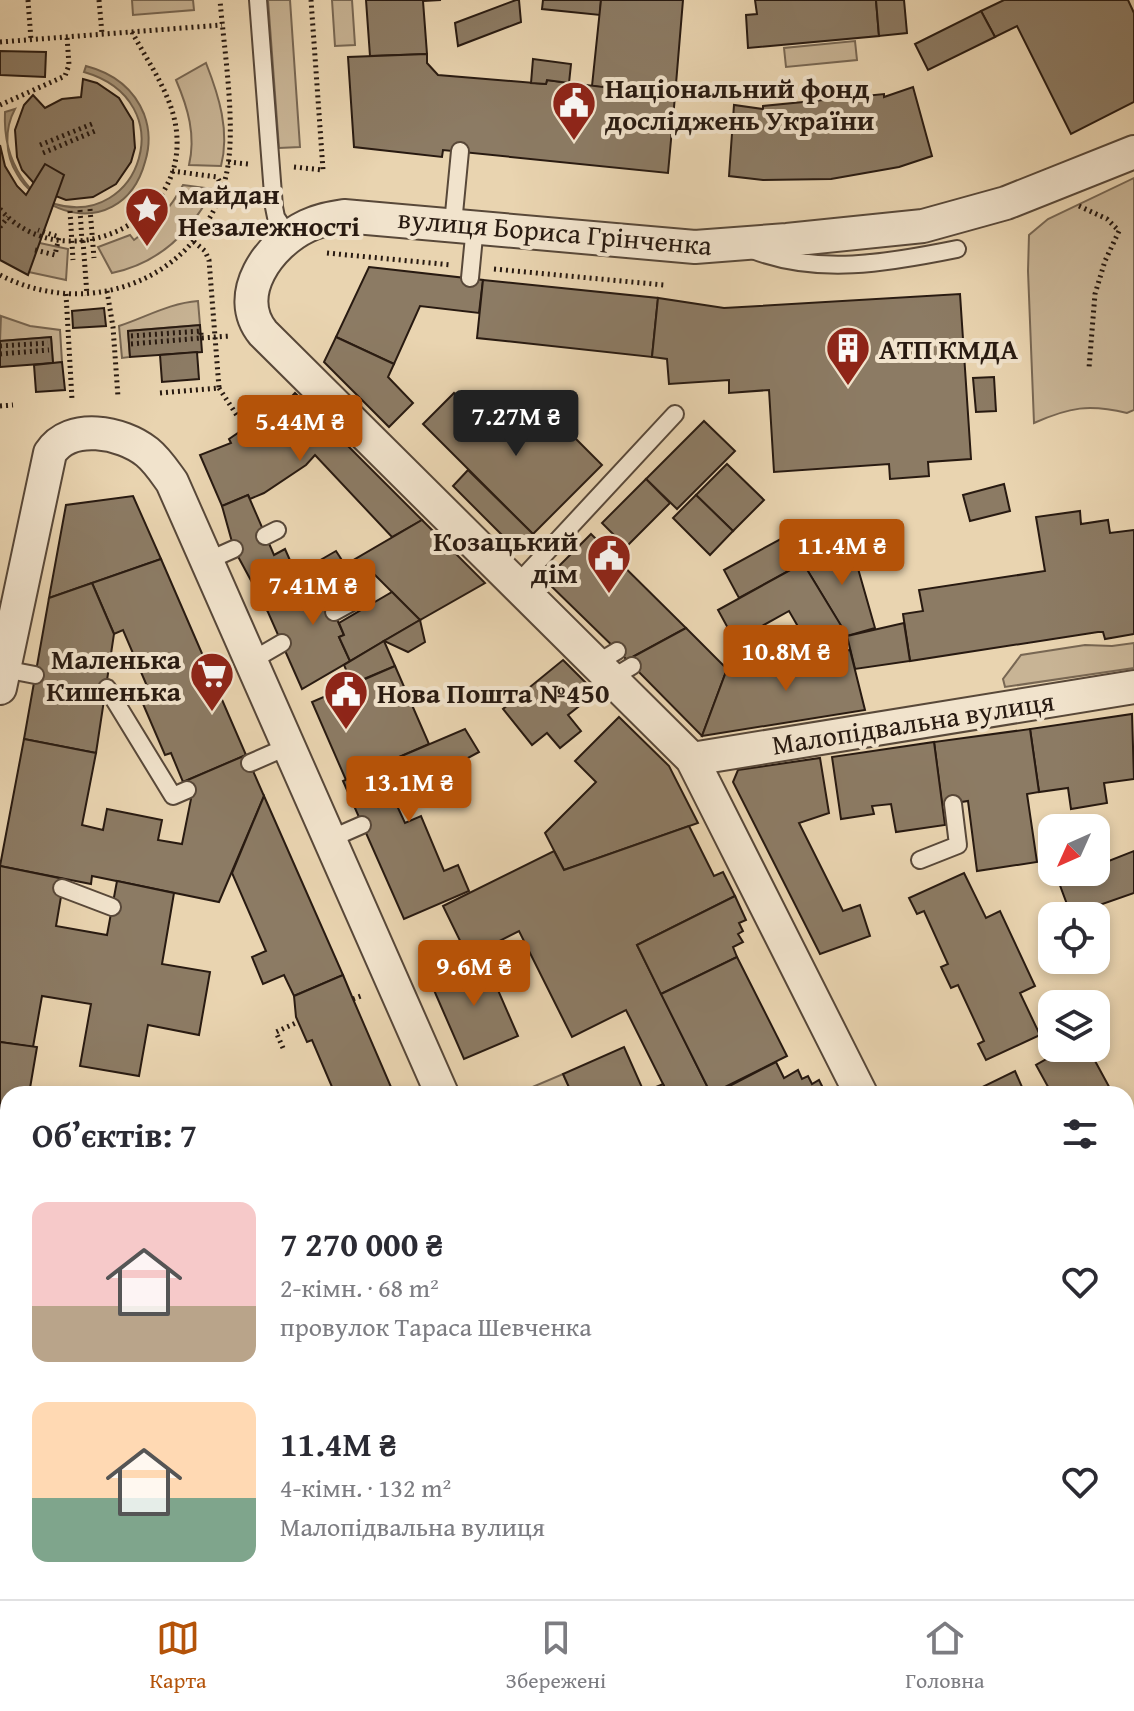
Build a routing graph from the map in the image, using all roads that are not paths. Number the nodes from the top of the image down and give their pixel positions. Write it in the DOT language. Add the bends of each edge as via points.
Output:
graph roads {
  1 [pos="258,0"];
  2 [pos="460,151"];
  3 [pos="1134,152"];
  4 [pos="464,225"];
  5 [pos="289,237"];
  6 [pos="739,244"];
  7 [pos="957,249"];
  8 [pos="470,278"];
  9 [pos="675,414"];
  10 [pos="517,584"];
  11 [pos="365,595"];
  12 [pos="334,612"];
  13 [pos="282,643"];
  14 [pos="251,661"];
  15 [pos="35,675"];
  16 [pos="2,678"];
  17 [pos="1134,687"];
  18 [pos="107,688"];
  19 [pos="289,746"];
  20 [pos="692,759"];
  21 [pos="250,763"];
  22 [pos="187,790"];
  23 [pos="953,804"];
  24 [pos="362,825"];
  25 [pos="330,839"];
  26 [pos="920,860"];
  27 [pos="62,888"];
  28 [pos="112,907"];
  29 [pos="438,1086"];
  30 [pos="857,1086"];
  1 -- 5 [label="lane" via="274,207"];
  2 -- 4 [label="lane"];
  3 -- 6 [label="street, вулиця Бориса Грінченка" via="971,215 923,226"];
  4 -- 5 [label="street, вулиця Бориса Грінченка" via="344,216 306,226"];
  4 -- 6 [label="street, вулиця Бориса Грінченка" via="695,247"];
  4 -- 8 [label="lane"];
  5 -- 10 [label="street, вулиця Бориса Грінченка" via="263,266 251,295 257,325"];
  6 -- 7 [label="lane" via="805,264 903,260"];
  9 -- 10 [label="lane"];
  10 -- 20 [label="street, вулиця Бориса Грінченка" via="615,665"];
  11 -- 12 [label="lane"];
  13 -- 14 [label="lane"];
  14 -- 16 [label="street" via="220,555 172,482 136,444 93,433 60,441 50,453"];
  14 -- 19 [label="street"];
  15 -- 16 [label="lane"];
  17 -- 20 [label="street, Малопідвальна вулиця" via="941,726"];
  18 -- 22 [label="lane" via="173,796"];
  19 -- 21 [label="lane"];
  19 -- 25 [label="street"];
  20 -- 30 [label="street, вулиця Бориса Грінченка"];
  23 -- 26 [label="lane" via="958,845"];
  24 -- 25 [label="lane"];
  25 -- 29 [label="street"];
  27 -- 28 [label="lane"];
}
